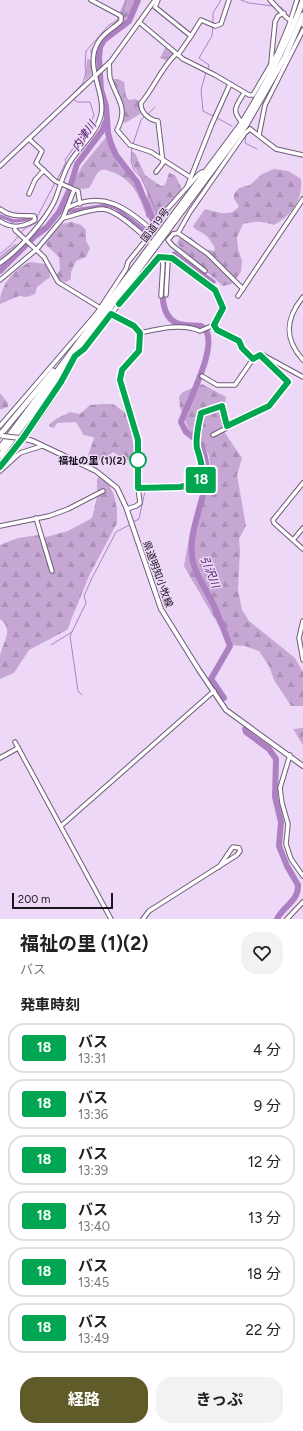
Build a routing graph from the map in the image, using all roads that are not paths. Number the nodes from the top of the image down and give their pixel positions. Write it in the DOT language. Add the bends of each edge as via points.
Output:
graph roads {
  1 [pos="91,0"];
  2 [pos="155,0"];
  3 [pos="229,0"];
  4 [pos="270,0"];
  5 [pos="297,0"];
  6 [pos="303,0"];
  7 [pos="155,7"];
  8 [pos="145,12"];
  9 [pos="284,13"];
  10 [pos="303,15"];
  11 [pos="292,20"];
  12 [pos="139,22"];
  13 [pos="303,30"];
  14 [pos="191,36"];
  15 [pos="177,54"];
  16 [pos="271,62"];
  17 [pos="108,63"];
  18 [pos="94,76"];
  19 [pos="230,84"];
  20 [pos="244,93"];
  21 [pos="246,126"];
  22 [pos="259,135"];
  23 [pos="29,139"];
  24 [pos="303,155"];
  25 [pos="163,161"];
  26 [pos="0,166"];
  27 [pos="44,170"];
  28 [pos="156,172"];
  29 [pos="206,172"];
  30 [pos="190,177"];
  31 [pos="59,184"];
  32 [pos="204,188"];
  33 [pos="186,189"];
  34 [pos="74,190"];
  35 [pos="29,194"];
  36 [pos="303,199"];
  37 [pos="80,204"];
  38 [pos="67,208"];
  39 [pos="0,209"];
  40 [pos="162,217"];
  41 [pos="63,218"];
  42 [pos="0,221"];
  43 [pos="162,223"];
  44 [pos="15,227"];
  45 [pos="153,231"];
  46 [pos="178,233"];
  47 [pos="26,238"];
  48 [pos="148,239"];
  49 [pos="37,249"];
  50 [pos="156,253"];
  51 [pos="160,257"];
  52 [pos="170,257"];
  53 [pos="0,263"];
  54 [pos="205,271"];
  55 [pos="0,280"];
  56 [pos="243,289"];
  57 [pos="166,295"];
  58 [pos="161,296"];
  59 [pos="238,296"];
  60 [pos="303,297"];
  61 [pos="105,311"];
  62 [pos="214,325"];
  63 [pos="140,333"];
  64 [pos="72,355"];
  65 [pos="260,355"];
  66 [pos="253,359"];
  67 [pos="303,360"];
  68 [pos="202,376"];
  69 [pos="303,377"];
  70 [pos="0,426"];
  71 [pos="227,426"];
  72 [pos="213,434"];
  73 [pos="1,435"];
  74 [pos="21,438"];
  75 [pos="42,446"];
  76 [pos="0,448"];
  77 [pos="0,456"];
  78 [pos="0,467"];
  79 [pos="0,471"];
  80 [pos="303,483"];
  81 [pos="138,488"];
  82 [pos="103,491"];
  83 [pos="127,509"];
  84 [pos="36,518"];
  85 [pos="0,526"];
  86 [pos="303,528"];
  87 [pos="293,540"];
  88 [pos="303,549"];
  89 [pos="52,571"];
  90 [pos="303,621"];
  91 [pos="303,660"];
  92 [pos="214,691"];
  93 [pos="15,742"];
  94 [pos="18,748"];
  95 [pos="290,756"];
  96 [pos="0,758"];
  97 [pos="303,766"];
  98 [pos="60,826"];
  99 [pos="219,866"];
  100 [pos="303,876"];
  101 [pos="303,902"];
  102 [pos="111,919"];
  103 [pos="143,919"];
  104 [pos="287,919"];
  1 -- 18 [label="street" via="120,16 121,21 98,42 95,49"];
  2 -- 7 [label="street"];
  2 -- 8 [label="street"];
  3 -- 14 [label="street" via="221,24 216,26 201,20"];
  4 -- 9 [label="street"];
  5 -- 11 [label="street"];
  6 -- 21 [label="highway, 国道19号"];
  7 -- 8 [label="street"];
  7 -- 14 [label="street"];
  8 -- 12 [label="street"];
  9 -- 11 [label="street"];
  9 -- 16 [label="street" via="278,16 275,22"];
  10 -- 21 [label="highway, 国道19号" via="285,57"];
  11 -- 16 [label="street"];
  12 -- 15 [label="street"];
  12 -- 17 [label="street"];
  13 -- 22 [label="street" via="265,105"];
  14 -- 15 [label="street"];
  15 -- 19 [label="street"];
  15 -- 25 [label="street" via="159,74 141,104 142,111 151,119 158,121"];
  16 -- 20 [label="street" via="253,95"];
  17 -- 18 [label="street"];
  17 -- 25 [label="street" via="123,114 117,130 130,144 151,152"];
  18 -- 23 [label="street"];
  18 -- 31 [label="street" via="101,98 100,118 70,162"];
  19 -- 20 [label="street"];
  19 -- 30 [label="street"];
  20 -- 21 [label="street" via="235,107 236,115"];
  21 -- 22 [label="street"];
  21 -- 29 [label="highway, 国道19号"];
  21 -- 32 [label="highway, 国道19号"];
  22 -- 24 [label="street" via="276,148"];
  23 -- 26 [label="street"];
  23 -- 27 [label="street" via="42,152 36,163"];
  25 -- 28 [label="street"];
  25 -- 30 [label="street"];
  27 -- 31 [label="street"];
  27 -- 35 [label="street" via="35,180"];
  29 -- 33 [label="street" via="198,175"];
  29 -- 61 [label="highway, 国道19号"];
  30 -- 33 [label="street"];
  31 -- 34 [label="street"];
  31 -- 47 [label="street" via="50,208"];
  32 -- 46 [label="street"];
  32 -- 61 [label="highway, 国道19号"];
  33 -- 40 [label="street"];
  34 -- 37 [label="street" via="78,191"];
  34 -- 38 [label="street"];
  36 -- 56 [label="street"];
  37 -- 38 [label="street"];
  37 -- 45 [label="street" via="111,201"];
  38 -- 41 [label="street"];
  39 -- 44 [label="street" via="16,216 34,216 35,220 29,224"];
  40 -- 43 [label="street"];
  40 -- 45 [label="street"];
  41 -- 48 [label="street" via="107,210"];
  41 -- 49 [label="street"];
  42 -- 44 [label="street"];
  44 -- 47 [label="street"];
  45 -- 48 [label="street"];
  46 -- 54 [label="street" via="169,238 169,243"];
  46 -- 56 [label="street" via="208,254"];
  47 -- 49 [label="street"];
  47 -- 53 [label="street"];
  48 -- 61 [label="street" via="128,262 127,270"];
  49 -- 55 [label="street"];
  49 -- 61 [label="street" via="49,264 58,282"];
  50 -- 51 [label="street"];
  51 -- 52 [label="street"];
  51 -- 58 [label="street" via="163,264"];
  51 -- 61 [label="street"];
  52 -- 57 [label="street"];
  52 -- 62 [label="street" via="215,290 223,308"];
  56 -- 59 [label="street"];
  60 -- 67 [label="street" via="291,317 289,329 291,343"];
  61 -- 63 [label="street" via="134,326"];
  61 -- 64 [label="highway, 国道19号"];
  61 -- 64 [label="street" via="84,349"];
  61 -- 70 [label="street"];
  62 -- 63 [label="street" via="200,331 195,328 170,326"];
  62 -- 66 [label="street" via="220,333 239,341"];
  63 -- 81 [label="street" via="139,351 122,370 120,380 138,440"];
  64 -- 73 [label="highway"];
  64 -- 74 [label="highway" via="61,382"];
  64 -- 76 [label="highway, 国道19号"];
  64 -- 77 [label="highway, 国道19号"];
  65 -- 66 [label="street"];
  65 -- 69 [label="street"];
  65 -- 71 [label="street" via="288,382 269,406"];
  66 -- 68 [label="street" via="235,385 217,385"];
  71 -- 72 [label="street"];
  71 -- 81 [label="street" via="222,406 201,413 197,446 201,457 200,482 180,487"];
  73 -- 74 [label="main road, 県道明知小牧線, bridge"];
  74 -- 75 [label="main road, 県道明知小牧線"];
  74 -- 78 [label="highway"];
  75 -- 79 [label="street" via="20,453"];
  75 -- 83 [label="main road, 県道明知小牧線" via="107,478 117,488"];
  80 -- 87 [label="street" via="273,520"];
  81 -- 83 [label="street" via="140,503"];
  82 -- 84 [label="street" via="68,509"];
  83 -- 92 [label="main road, 県道明知小牧線" via="154,593 166,619"];
  84 -- 85 [label="street"];
  84 -- 89 [label="street"];
  86 -- 87 [label="street"];
  87 -- 88 [label="street"];
  90 -- 91 [label="street" via="299,638"];
  92 -- 95 [label="main road, 県道明知小牧線" via="226,710"];
  92 -- 98 [label="street"];
  93 -- 94 [label="street"];
  94 -- 96 [label="street"];
  94 -- 98 [label="street"];
  95 -- 97 [label="main road, 県道明知小牧線"];
  95 -- 100 [label="street" via="280,788 288,824 286,844"];
  98 -- 102 [label="street"];
  99 -- 99 [label="street" via="232,848 239,848 237,855"];
  99 -- 103 [label="street" via="149,911"];
  101 -- 104 [label="street"];
}
